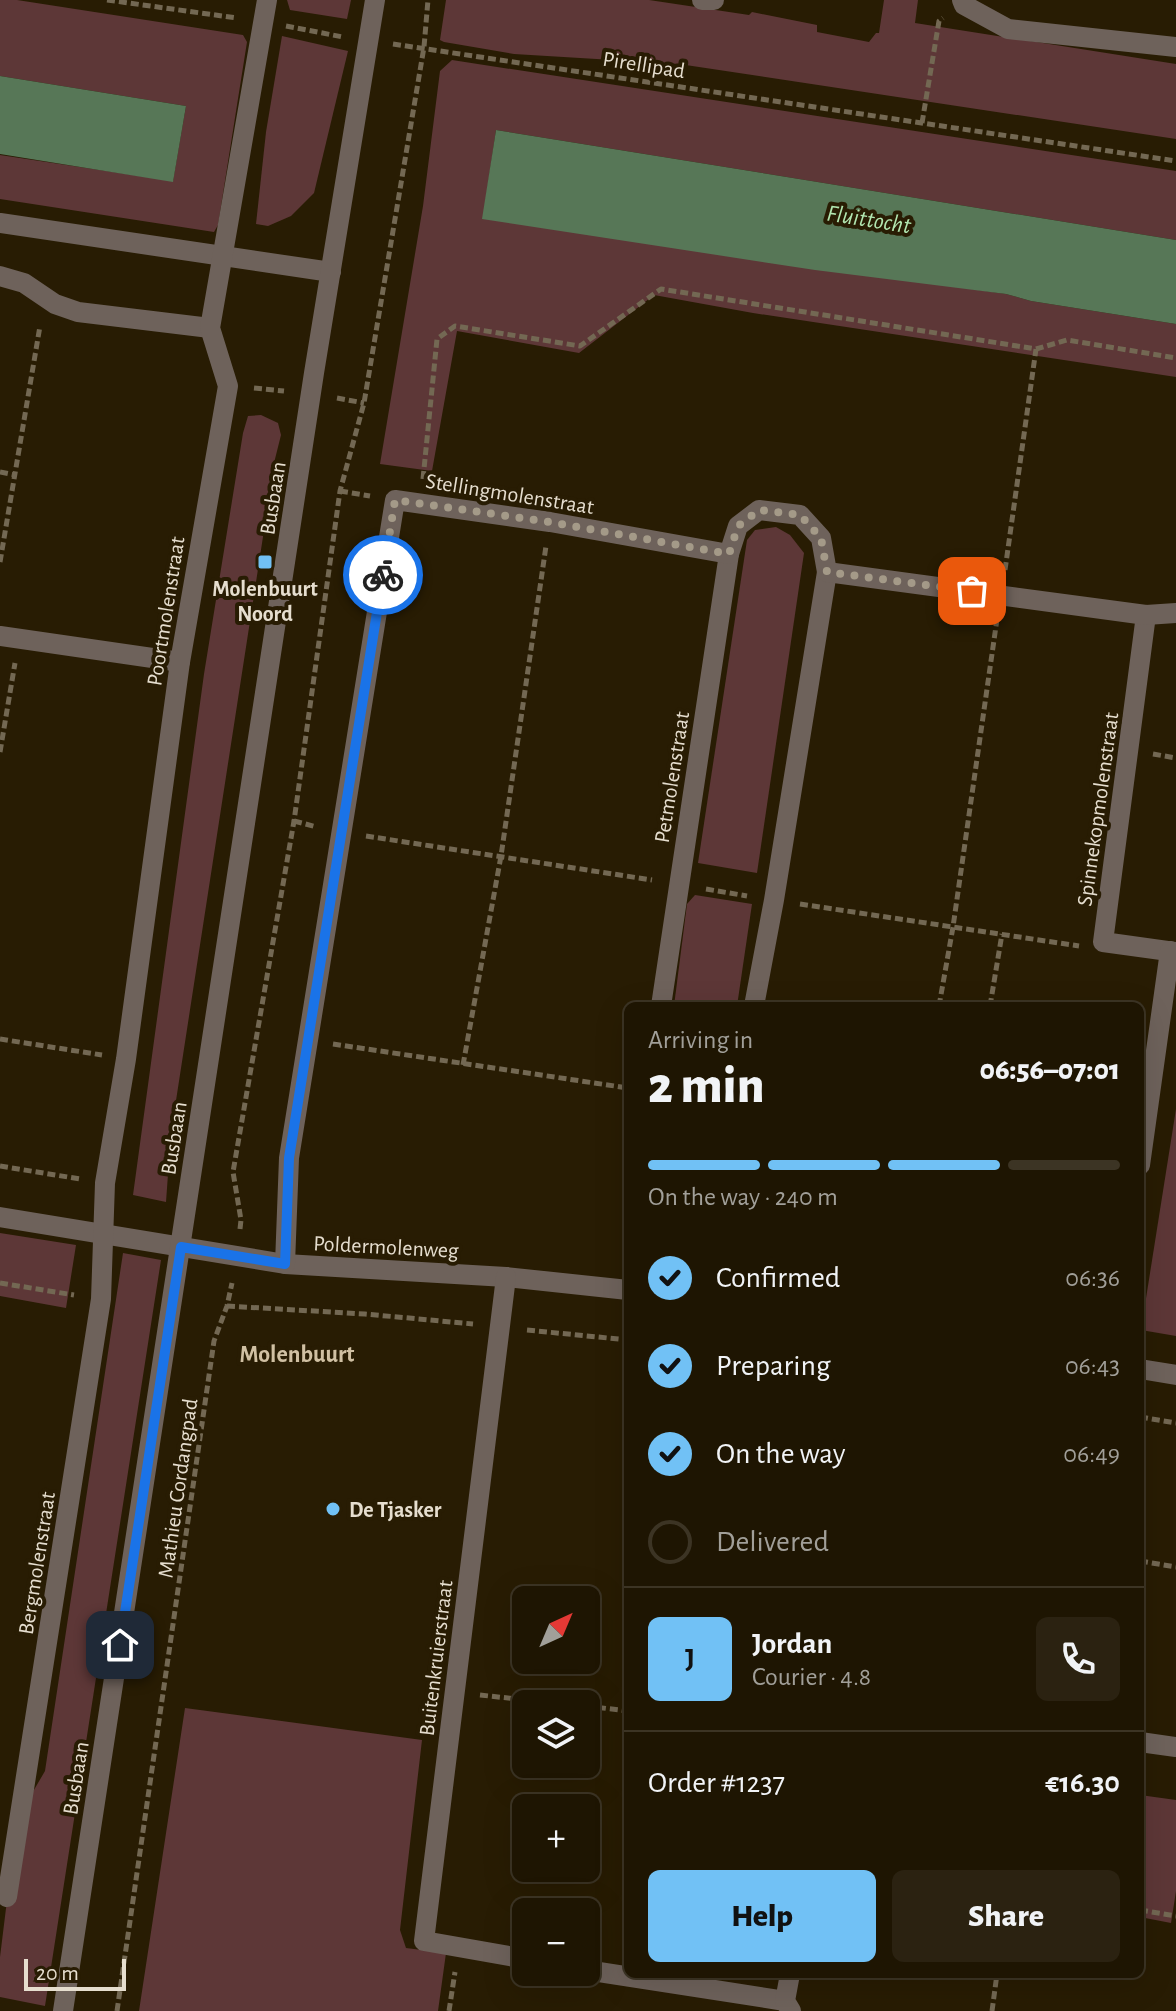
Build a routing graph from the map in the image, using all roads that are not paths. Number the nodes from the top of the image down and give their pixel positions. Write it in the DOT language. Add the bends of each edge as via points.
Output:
graph roads {
  1 [pos="267,0"];
  2 [pos="375,0"];
  3 [pos="702,0"];
  4 [pos="714,0"];
  5 [pos="963,2"];
  6 [pos="1176,47"];
  7 [pos="0,223"];
  8 [pos="222,255"];
  9 [pos="331,272"];
  10 [pos="0,276"];
  11 [pos="210,328"];
  12 [pos="729,554"];
  13 [pos="827,572"];
  14 [pos="1176,613"];
  15 [pos="1146,615"];
  16 [pos="9,637"];
  17 [pos="180,662"];
  18 [pos="1173,952"];
  19 [pos="662,1002"];
  20 [pos="755,1002"];
  21 [pos="1144,1139"];
  22 [pos="0,1217"];
  23 [pos="103,1235"];
  24 [pos="181,1247"];
  25 [pos="285,1264"];
  26 [pos="506,1277"];
  27 [pos="624,1290"];
  28 [pos="1144,1370"];
  29 [pos="1176,1375"];
  30 [pos="1144,1743"];
  31 [pos="1176,1747"];
  32 [pos="7,1897"];
  33 [pos="512,1957"];
  34 [pos="600,1972"];
  35 [pos="624,1977"];
  36 [pos="631,1978"];
  37 [pos="790,1978"];
  38 [pos="788,2006"];
  39 [pos="63,2011"];
  1 -- 8 [label="street, Poortmolenstraat"];
  2 -- 9 [label="street, Busbaan"];
  3 -- 4 [label="street"];
  5 -- 6 [label="street" via="1008,29"];
  7 -- 8 [label="street"];
  8 -- 9 [label="street"];
  8 -- 11 [label="street, Poortmolenstraat"];
  9 -- 24 [label="street, Busbaan"];
  10 -- 11 [label="street" via="78,312"];
  11 -- 17 [label="street, Poortmolenstraat" via="228,386"];
  12 -- 13 [label="street" via="738,526 759,510 800,515 821,538"];
  12 -- 19 [label="street, Petmolenstraat"];
  12 -- 25 [label="street, Stellingmolenstraat" via="395,500 289,1158"];
  13 -- 15 [label="street"];
  13 -- 20 [label="street"];
  14 -- 15 [label="street"];
  15 -- 18 [label="street, Spinnekopmolenstraat" via="1103,942"];
  16 -- 17 [label="street"];
  17 -- 23 [label="street, Poortmolenstraat" via="105,1183"];
  18 -- 21 [label="street, Spinnekopmolenstraat"];
  22 -- 23 [label="street, Poldermolenweg"];
  23 -- 24 [label="street, Poldermolenweg"];
  23 -- 32 [label="street, Bergmolenstraat" via="101,1299"];
  24 -- 25 [label="street, Poldermolenweg"];
  24 -- 39 [label="street, Busbaan"];
  25 -- 26 [label="street, Poldermolenweg"];
  26 -- 27 [label="street, Poldermolenweg"];
  26 -- 33 [label="street, Buitenkruierstraat" via="424,1941"];
  28 -- 29 [label="street"];
  30 -- 31 [label="street"];
  34 -- 35 [label="street"];
  36 -- 38 [label="street"];
  37 -- 38 [label="street"];
}
